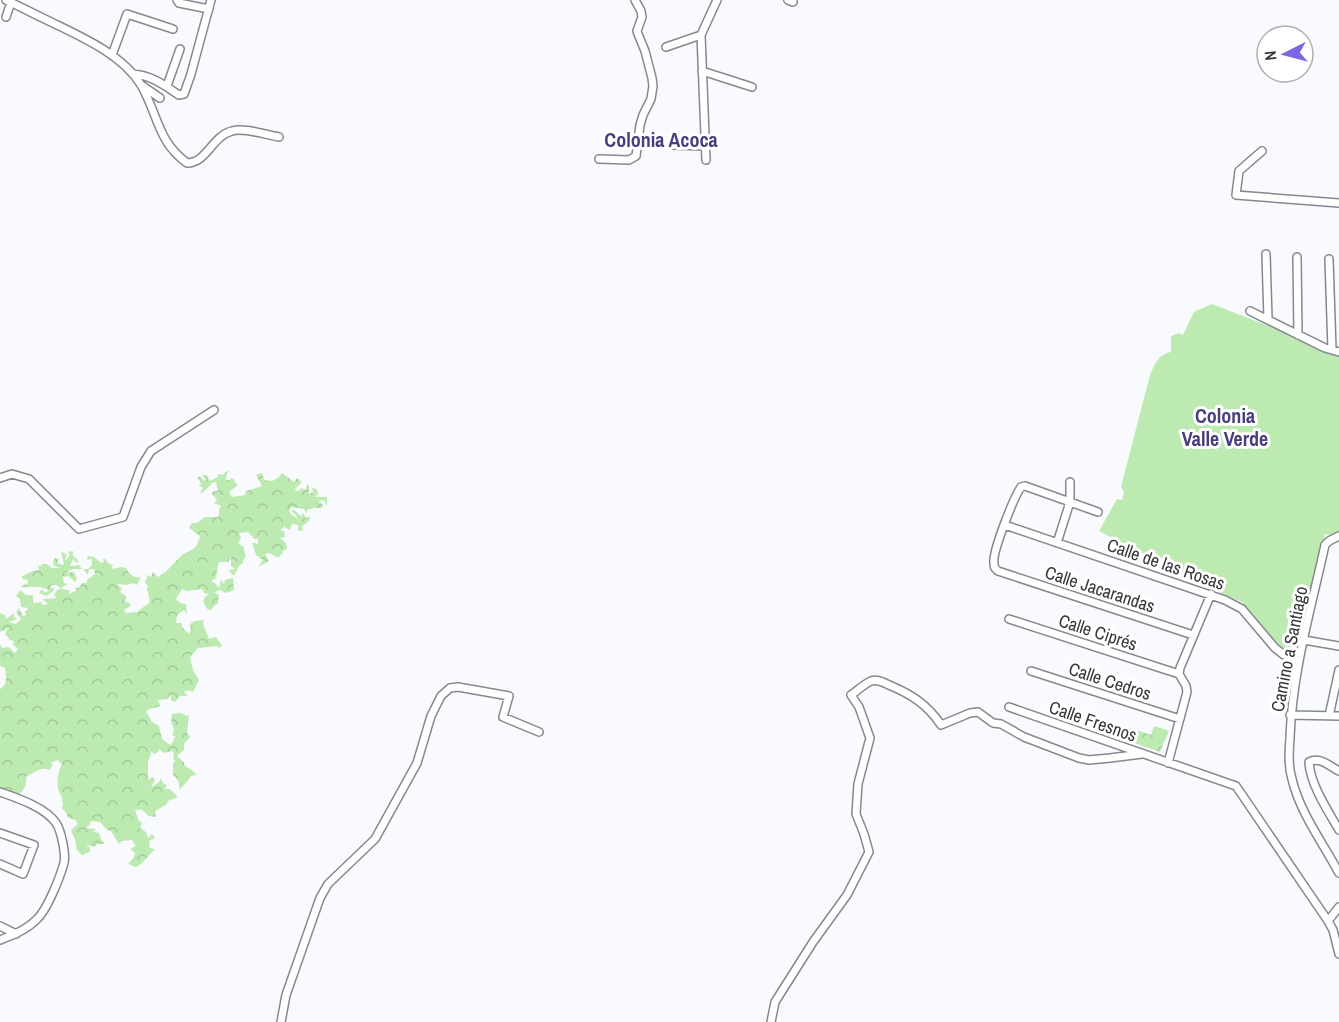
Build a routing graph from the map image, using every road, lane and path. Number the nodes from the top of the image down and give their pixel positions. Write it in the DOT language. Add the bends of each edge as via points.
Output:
graph roads {
  1 [pos="177,0"];
  2 [pos="211,0"];
  3 [pos="635,0"];
  4 [pos="717,0"];
  5 [pos="7,1"];
  6 [pos="0,7"];
  7 [pos="209,9"];
  8 [pos="6,17"];
  9 [pos="173,29"];
  10 [pos="701,35"];
  11 [pos="666,47"];
  12 [pos="180,48"];
  13 [pos="112,55"];
  14 [pos="702,71"];
  15 [pos="133,74"];
  16 [pos="141,85"];
  17 [pos="166,86"];
  18 [pos="752,87"];
  19 [pos="160,98"];
  20 [pos="279,137"];
  21 [pos="672,145"];
  22 [pos="706,146"];
  23 [pos="1262,151"];
  24 [pos="599,159"];
  25 [pos="706,160"];
  26 [pos="1339,203"];
  27 [pos="1266,254"];
  28 [pos="1297,257"];
  29 [pos="1329,259"];
  30 [pos="1250,311"];
  31 [pos="1268,319"];
  32 [pos="1298,335"];
  33 [pos="1335,351"];
  34 [pos="214,410"];
  35 [pos="0,478"];
  36 [pos="1070,482"];
  37 [pos="1070,502"];
  38 [pos="1098,513"];
  39 [pos="1005,525"];
  40 [pos="1339,536"];
  41 [pos="1057,543"];
  42 [pos="1211,594"];
  43 [pos="1009,619"];
  44 [pos="1193,635"];
  45 [pos="1304,640"];
  46 [pos="1339,646"];
  47 [pos="1299,660"];
  48 [pos="1339,670"];
  49 [pos="1031,671"];
  50 [pos="1179,674"];
  51 [pos="1009,707"];
  52 [pos="1290,716"];
  53 [pos="1329,716"];
  54 [pos="1339,716"];
  55 [pos="1180,719"];
  56 [pos="539,732"];
  57 [pos="1142,754"];
  58 [pos="1168,763"];
  59 [pos="1339,771"];
  60 [pos="0,792"];
  61 [pos="1339,830"];
  62 [pos="0,832"];
  63 [pos="0,864"];
  64 [pos="1339,873"];
  65 [pos="1339,907"];
  66 [pos="1328,921"];
  67 [pos="0,926"];
  68 [pos="16,934"];
  69 [pos="0,940"];
  70 [pos="1339,954"];
  71 [pos="281,1022"];
  72 [pos="771,1022"];
  1 -- 7 [label="street"];
  2 -- 7 [label="street"];
  3 -- 24 [label="street" via="641,11 638,34 652,78 652,93 640,125 636,156 629,160"];
  4 -- 10 [label="street"];
  5 -- 6 [label="street"];
  5 -- 8 [label="street"];
  5 -- 13 [label="street"];
  7 -- 17 [label="street" via="184,94"];
  9 -- 13 [label="street" via="127,14"];
  10 -- 11 [label="street"];
  10 -- 14 [label="street"];
  12 -- 17 [label="street"];
  13 -- 15 [label="street"];
  14 -- 18 [label="street"];
  14 -- 22 [label="street"];
  15 -- 16 [label="street"];
  15 -- 17 [label="street" via="143,74"];
  16 -- 19 [label="street"];
  16 -- 20 [label="street" via="166,142 187,163 197,162 232,130"];
  21 -- 22 [label="street"];
  22 -- 25 [label="street"];
  23 -- 26 [label="street" via="1239,171 1236,195"];
  27 -- 31 [label="street"];
  28 -- 32 [label="street"];
  29 -- 33 [label="street"];
  30 -- 31 [label="street"];
  31 -- 32 [label="street"];
  32 -- 33 [label="street"];
  34 -- 35 [label="street" via="151,452 141,467 123,517 79,529 28,479 12,474"];
  36 -- 37 [label="street"];
  37 -- 38 [label="street"];
  37 -- 39 [label="street" via="1025,486 1019,488"];
  37 -- 41 [label="street"];
  39 -- 41 [label="street, Calle de las Rosas"];
  39 -- 44 [label="street, Calle Jacarandas" via="994,560 998,571"];
  40 -- 45 [label="street, Camino a Santiago" via="1325,545"];
  41 -- 42 [label="street, Calle de las Rosas"];
  42 -- 44 [label="street"];
  42 -- 47 [label="street, Calle de las Rosas" via="1242,609 1275,648 1284,656"];
  43 -- 50 [label="street, Calle Ciprés"];
  44 -- 50 [label="street"];
  45 -- 46 [label="street"];
  45 -- 47 [label="street, Camino a Santiago"];
  47 -- 52 [label="street, Camino a Santiago"];
  48 -- 53 [label="street"];
  49 -- 55 [label="street, Calle Cedros"];
  50 -- 55 [label="street" via="1187,692"];
  51 -- 57 [label="street, Calle Fresnos"];
  52 -- 53 [label="street"];
  52 -- 64 [label="street, Camino a Santiago" via="1292,781"];
  53 -- 54 [label="street"];
  55 -- 58 [label="street"];
  56 -- 71 [label="street" via="503,717 509,696 458,687 441,696 417,763 375,839 328,884 320,898 286,995"];
  57 -- 58 [label="street, Calle Fresnos"];
  57 -- 72 [label="street" via="1079,758 993,723 978,712 941,725 915,698 880,681 869,682 851,695 870,738 858,784 856,814 869,852 847,896 775,1002"];
  58 -- 66 [label="street, Calle Fresnos" via="1236,786"];
  59 -- 61 [label="street" via="1322,760 1309,762"];
  60 -- 68 [label="street" via="42,811 57,823 62,841 64,861 48,904 37,920"];
  62 -- 63 [label="street" via="34,845 23,874"];
  65 -- 66 [label="street"];
  66 -- 70 [label="street, Calle Fresnos"];
  67 -- 68 [label="street"];
  68 -- 69 [label="street"];
}
